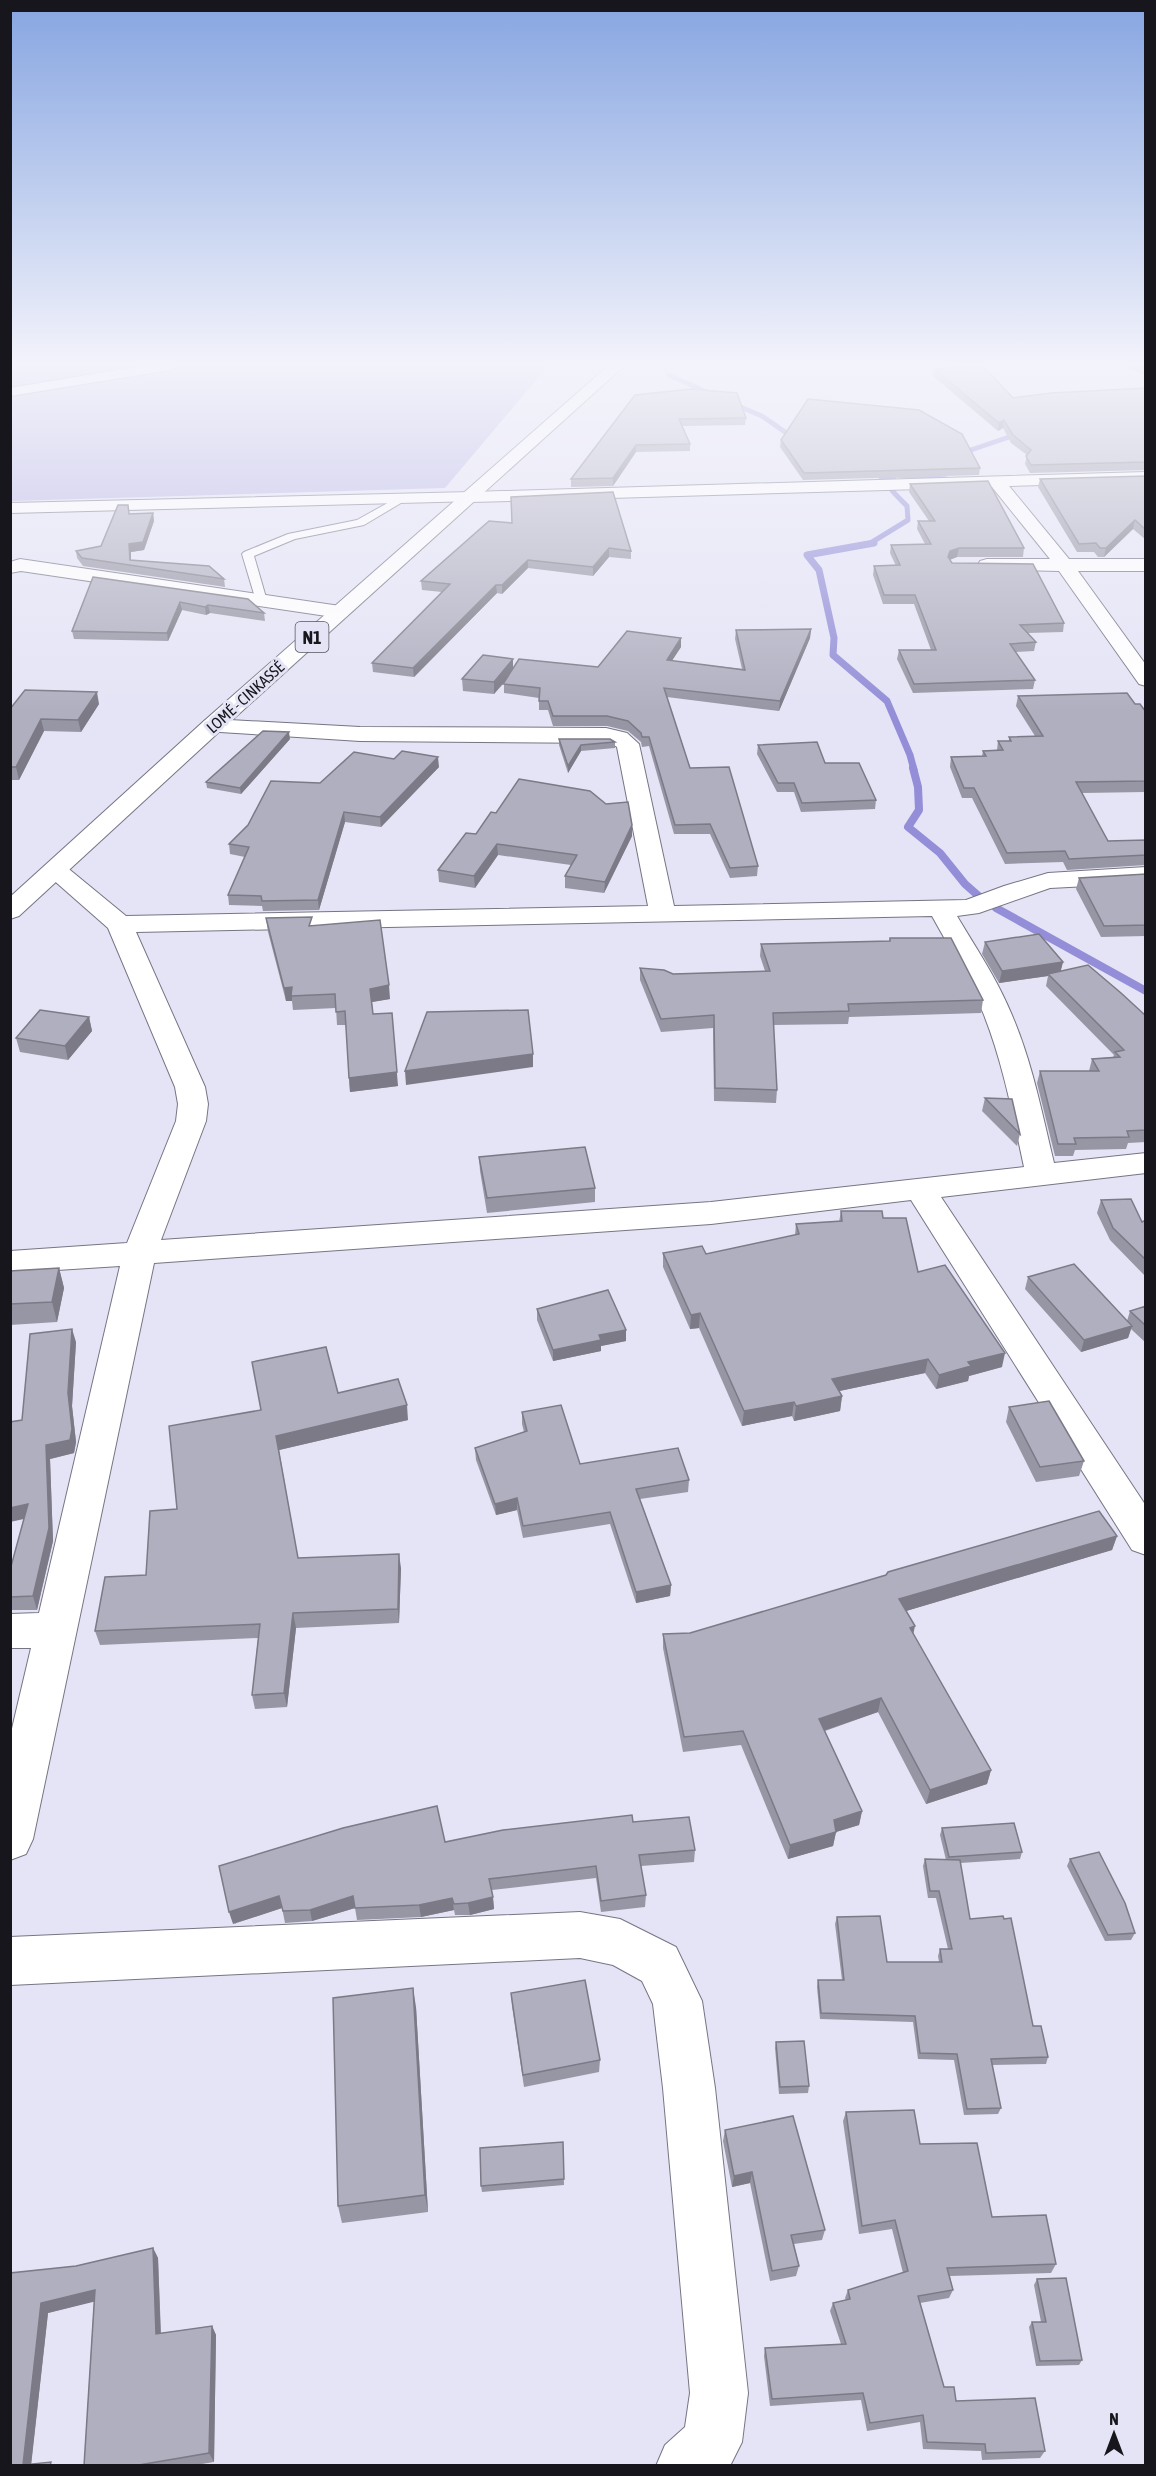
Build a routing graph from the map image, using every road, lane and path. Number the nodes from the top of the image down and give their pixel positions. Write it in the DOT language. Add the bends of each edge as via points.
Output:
graph roads {
  1 [pos="488,482"];
  2 [pos="997,482"];
  3 [pos="1011,482"];
  4 [pos="471,497"];
  5 [pos="402,498"];
  6 [pos="10,508"];
  7 [pos="970,565"];
  8 [pos="1063,565"];
  9 [pos="1146,565"];
  10 [pos="10,568"];
  11 [pos="261,601"];
  12 [pos="340,612"];
  13 [pos="1146,680"];
  14 [pos="212,726"];
  15 [pos="55,870"];
  16 [pos="1146,874"];
  17 [pos="940,908"];
  18 [pos="10,911"];
  19 [pos="662,913"];
  20 [pos="120,924"];
  21 [pos="1146,1163"];
  22 [pos="1041,1174"];
  23 [pos="921,1191"];
  24 [pos="139,1254"];
  25 [pos="10,1262"];
  26 [pos="1146,1539"];
  27 [pos="56,1630"];
  28 [pos="10,1631"];
  29 [pos="10,1839"];
  30 [pos="10,1961"];
  31 [pos="707,2458"];
  1 -- 4 [label="main road, LOMÉ - CINKASSÉ / N1"];
  2 -- 3 [label="main road"];
  2 -- 4 [label="main road"];
  2 -- 8 [label="main road"];
  4 -- 5 [label="main road"];
  4 -- 12 [label="main road, LOMÉ - CINKASSÉ / N1"];
  5 -- 6 [label="main road"];
  5 -- 11 [label="lane" via="360,523 292,536 248,554"];
  7 -- 8 [label="main road"];
  8 -- 9 [label="main road"];
  8 -- 13 [label="main road"];
  10 -- 11 [label="main road" via="20,565"];
  11 -- 12 [label="main road"];
  12 -- 14 [label="main road, LOMÉ - CINKASSÉ / N1"];
  14 -- 15 [label="main road, LOMÉ - CINKASSÉ / N1"];
  14 -- 19 [label="main road" via="349,734 618,738 628,744"];
  15 -- 18 [label="main road, LOMÉ - CINKASSÉ / N1"];
  15 -- 20 [label="main road"];
  16 -- 17 [label="main road" via="1048,881 970,908"];
  17 -- 19 [label="main road"];
  17 -- 22 [label="main road" via="988,993 1004,1033 1020,1081"];
  19 -- 20 [label="main road"];
  20 -- 24 [label="main road" via="190,1087 193,1104 183,1144"];
  21 -- 22 [label="main road"];
  22 -- 23 [label="main road"];
  23 -- 24 [label="main road" via="711,1213"];
  23 -- 26 [label="main road"];
  24 -- 25 [label="main road"];
  24 -- 27 [label="main road"];
  27 -- 28 [label="main road"];
  27 -- 29 [label="main road"];
  30 -- 31 [label="main road" via="580,1935 620,1943 659,1964 677,2001 719,2393"];
}
